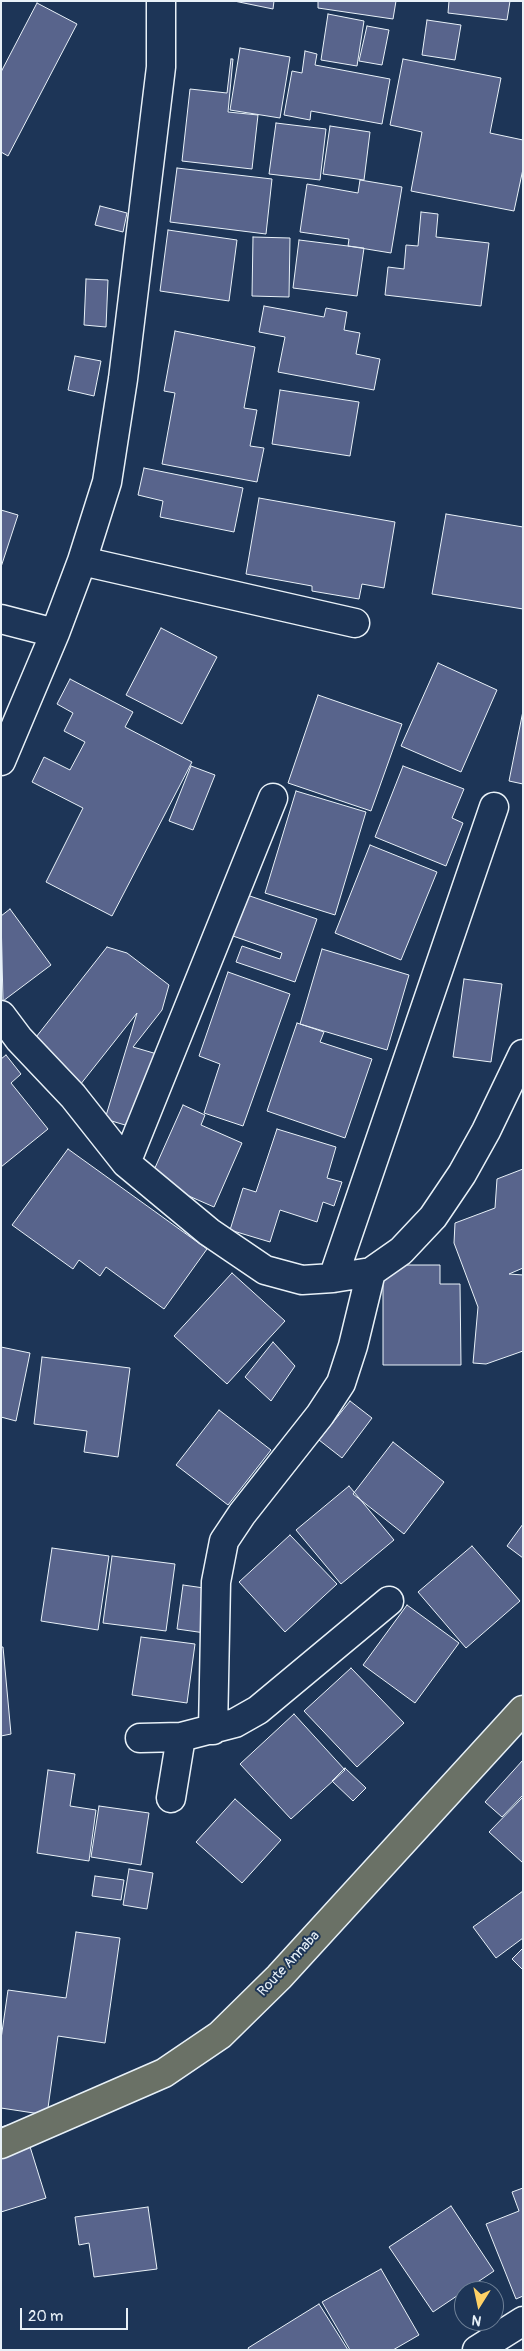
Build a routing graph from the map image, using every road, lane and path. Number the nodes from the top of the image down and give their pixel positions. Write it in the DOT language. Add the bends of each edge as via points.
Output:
graph roads {
  1 [pos="161,1"];
  2 [pos="82,561"];
  3 [pos="1,620"];
  4 [pos="355,623"];
  5 [pos="55,633"];
  6 [pos="1,761"];
  7 [pos="273,798"];
  8 [pos="494,807"];
  9 [pos="1,1015"];
  10 [pos="523,1054"];
  11 [pos="126,1164"];
  12 [pos="371,1272"];
  13 [pos="333,1278"];
  14 [pos="389,1601"];
  15 [pos="523,1710"];
  16 [pos="213,1730"];
  17 [pos="181,1737"];
  18 [pos="140,1738"];
  19 [pos="171,1798"];
  20 [pos="1,2144"];
  21 [pos="523,2321"];
  22 [pos="491,2347"];
  1 -- 2 [label="street" via="161,67 123,379 107,482"];
  2 -- 4 [label="street"];
  2 -- 5 [label="street"];
  3 -- 5 [label="street"];
  5 -- 6 [label="street"];
  7 -- 11 [label="street"];
  8 -- 13 [label="street"];
  9 -- 11 [label="street" via="73,1096"];
  10 -- 12 [label="street" via="486,1131 433,1217 401,1250"];
  11 -- 13 [label="street" via="209,1232 265,1270 302,1280"];
  12 -- 13 [label="street"];
  12 -- 16 [label="street" via="341,1383 224,1541 216,1582"];
  14 -- 16 [label="street" via="258,1710 235,1723"];
  15 -- 20 [label="main road, Route Annaba" via="279,1977 220,2035 164,2073"];
  16 -- 17 [label="street"];
  17 -- 18 [label="street"];
  17 -- 19 [label="street"];
  21 -- 22 [label="street"];
}
